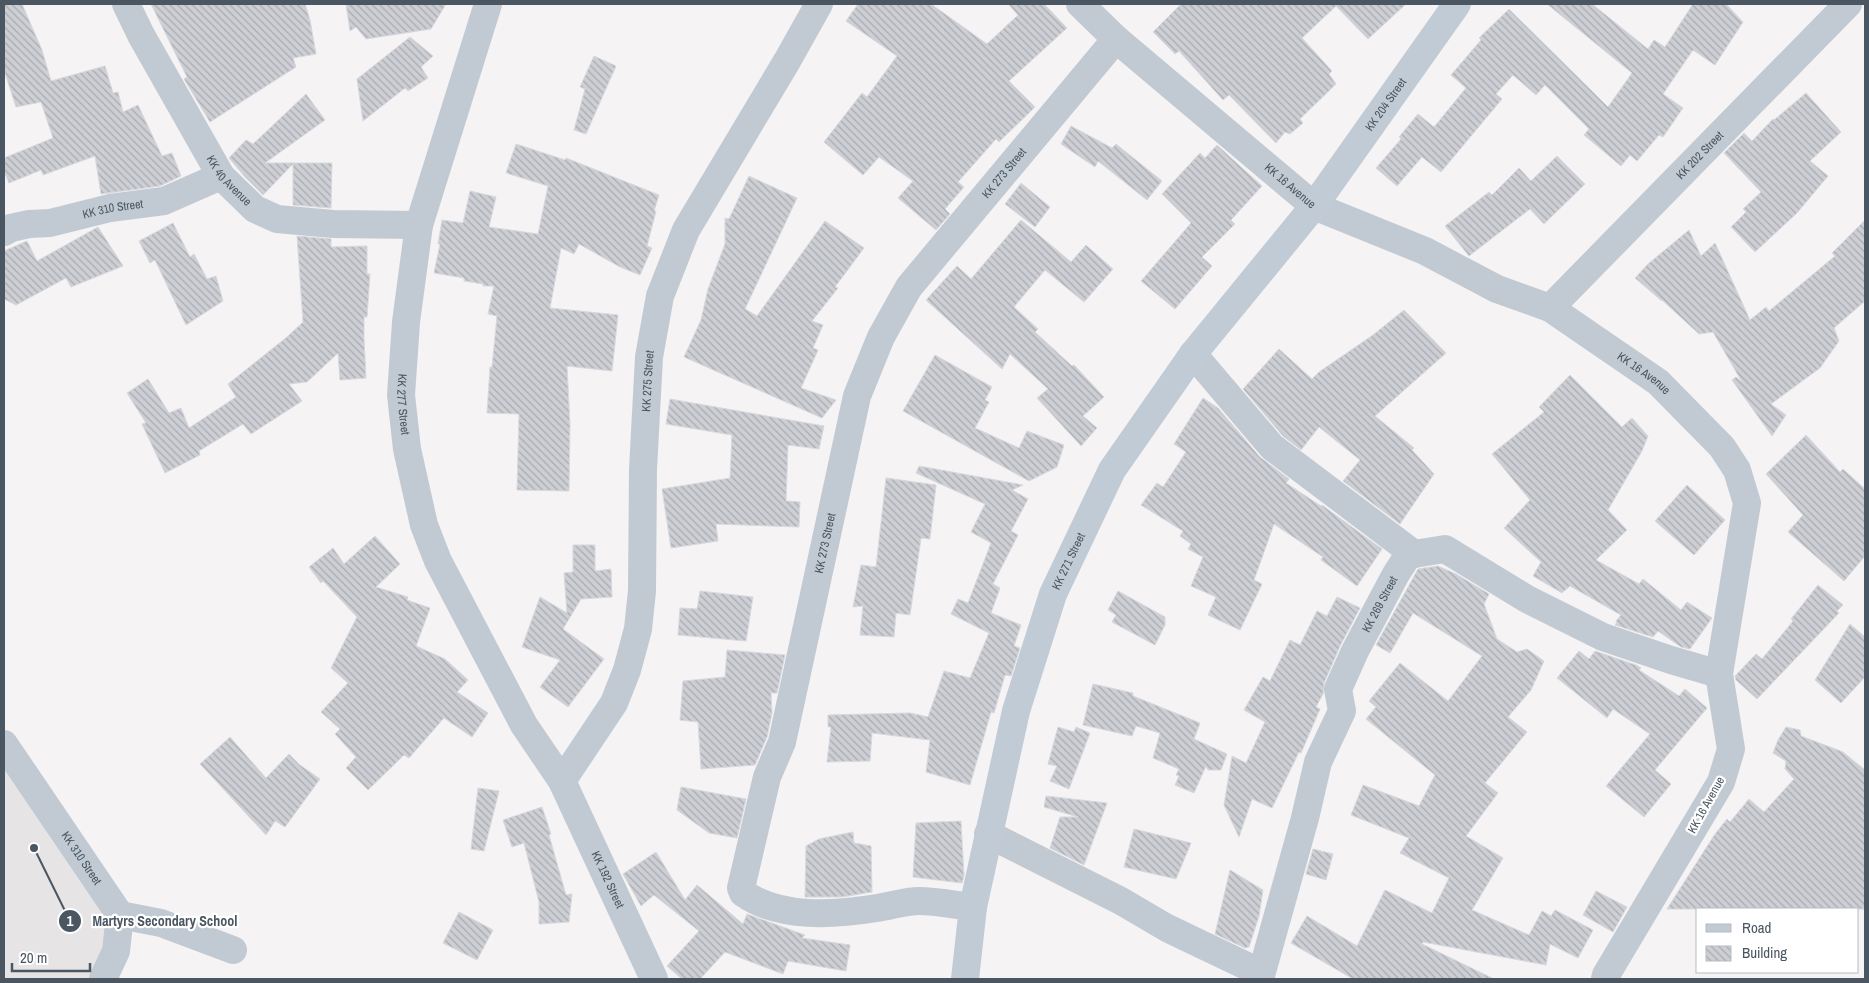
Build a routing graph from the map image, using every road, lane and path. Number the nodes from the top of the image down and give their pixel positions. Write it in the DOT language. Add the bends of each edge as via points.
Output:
graph roads {
  1 [pos="126,4"];
  2 [pos="488,4"];
  3 [pos="819,4"];
  4 [pos="1080,4"];
  5 [pos="1457,4"];
  6 [pos="1848,4"];
  7 [pos="1116,39"];
  8 [pos="221,176"];
  9 [pos="1314,206"];
  10 [pos="420,225"];
  11 [pos="4,232"];
  12 [pos="1550,308"];
  13 [pos="1192,354"];
  14 [pos="1414,554"];
  15 [pos="1719,674"];
  16 [pos="4,744"];
  17 [pos="562,780"];
  18 [pos="988,834"];
  19 [pos="973,907"];
  20 [pos="120,915"];
  21 [pos="233,950"];
  22 [pos="1261,976"];
  23 [pos="103,979"];
  24 [pos="654,979"];
  25 [pos="965,979"];
  26 [pos="1605,979"];
  1 -- 8 [label="street, KK 40 Avenue"];
  2 -- 10 [label="street, KK 277 Street"];
  3 -- 17 [label="street, KK 275 Street" via="686,230 660,296 649,356 638,629 614,703"];
  4 -- 7 [label="street, KK 16 Avenue"];
  5 -- 9 [label="street, KK 204 Street"];
  6 -- 12 [label="street, KK 202 Street"];
  7 -- 9 [label="street, KK 16 Avenue"];
  7 -- 19 [label="street, KK 273 Street" via="909,288 881,337 857,396 782,742 767,777 742,888 743,892 764,905 797,912 860,911 918,901"];
  8 -- 10 [label="street, KK 40 Avenue" via="255,209 277,219 333,224"];
  8 -- 11 [label="street, KK 310 Street" via="164,201 110,208"];
  9 -- 12 [label="street, KK 16 Avenue" via="1425,251 1497,289"];
  9 -- 13 [label="street, KK 271 Street"];
  10 -- 17 [label="street, KK 277 Street" via="406,322 401,395 407,449 424,525 438,561 524,724"];
  12 -- 15 [label="street, KK 16 Avenue" via="1658,382 1722,447 1737,470 1747,503"];
  13 -- 14 [label="street" via="1272,447"];
  13 -- 18 [label="street, KK 271 Street" via="1112,470 1053,594 1016,711"];
  14 -- 15 [label="street" via="1445,550 1527,599 1603,637"];
  14 -- 22 [label="street, KK 269 Street" via="1407,557 1396,574 1338,689 1342,711 1318,762"];
  15 -- 26 [label="street, KK 16 Avenue" via="1731,749 1721,782"];
  16 -- 20 [label="street, KK 310 Street"];
  17 -- 24 [label="street, KK 192 Street"];
  18 -- 19 [label="street, KK 271 Street"];
  18 -- 22 [label="street"];
  19 -- 25 [label="street, KK 271 Street"];
  20 -- 21 [label="street" via="161,923"];
  20 -- 23 [label="street" via="116,951"];
}
